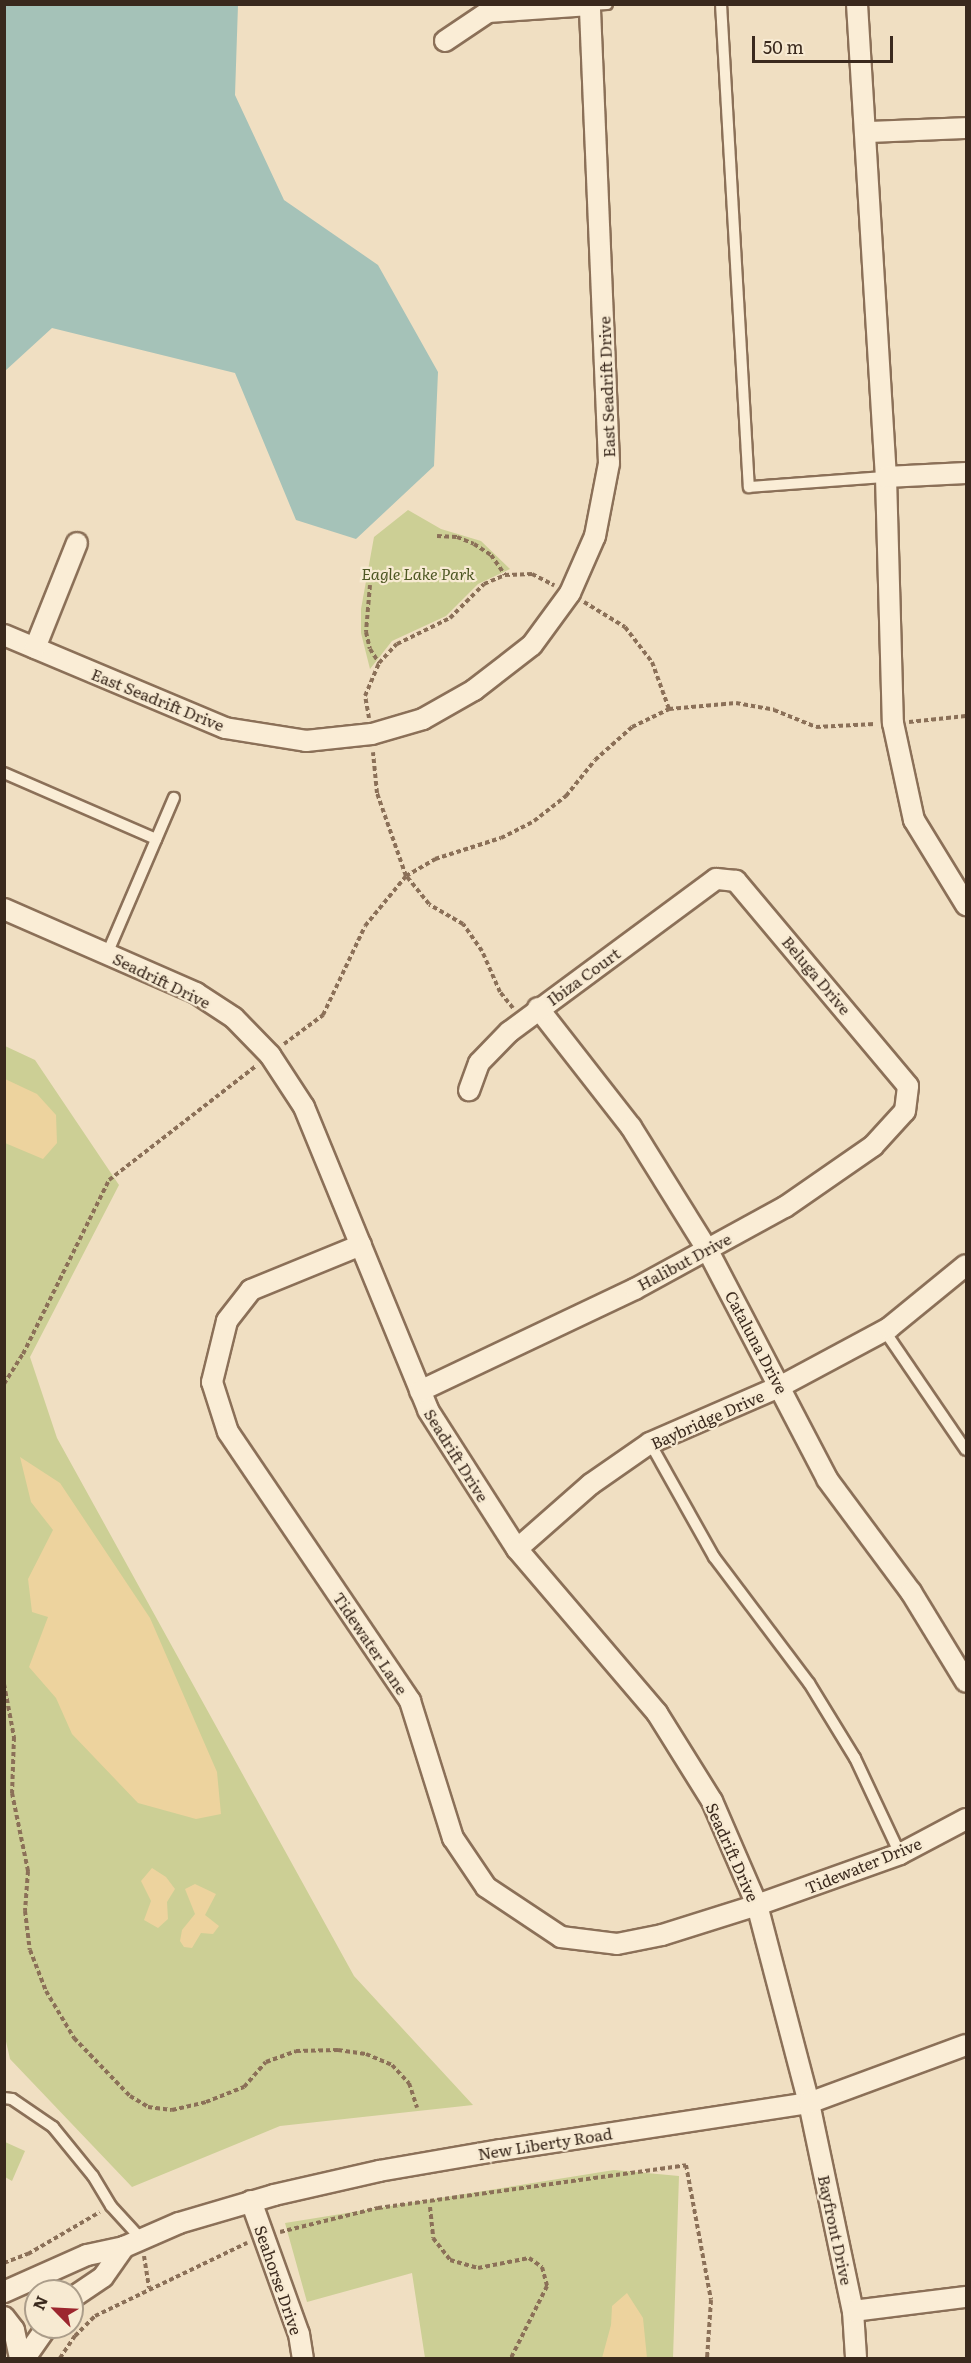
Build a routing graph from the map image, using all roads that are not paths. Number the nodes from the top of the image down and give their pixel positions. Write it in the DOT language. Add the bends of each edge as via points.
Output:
graph roads {
  1 [pos="721,4"];
  2 [pos="857,4"];
  3 [pos="595,5"];
  4 [pos="445,41"];
  5 [pos="966,128"];
  6 [pos="867,132"];
  7 [pos="966,474"];
  8 [pos="886,477"];
  9 [pos="77,543"];
  10 [pos="4,635"];
  11 [pos="35,648"];
  12 [pos="4,772"];
  13 [pos="174,798"];
  14 [pos="156,839"];
  15 [pos="716,879"];
  16 [pos="966,904"];
  17 [pos="4,909"];
  18 [pos="107,954"];
  19 [pos="530,1014"];
  20 [pos="908,1086"];
  21 [pos="469,1090"];
  22 [pos="361,1245"];
  23 [pos="707,1249"];
  24 [pos="966,1265"];
  25 [pos="884,1330"];
  26 [pos="781,1386"];
  27 [pos="420,1391"];
  28 [pos="650,1443"];
  29 [pos="966,1450"];
  30 [pos="517,1549"];
  31 [pos="966,1682"];
  32 [pos="966,1819"];
  33 [pos="900,1854"];
  34 [pos="757,1905"];
  35 [pos="966,2044"];
  36 [pos="4,2098"];
  37 [pos="809,2103"];
  38 [pos="251,2201"];
  39 [pos="133,2244"];
  40 [pos="84,2290"];
  41 [pos="4,2292"];
  42 [pos="966,2297"];
  43 [pos="853,2311"];
  44 [pos="4,2317"];
  45 [pos="38,2339"];
  46 [pos="20,2358"];
  47 [pos="25,2358"];
  48 [pos="303,2358"];
  49 [pos="856,2358"];
  1 -- 8 [label="lane" via="749,487"];
  2 -- 6 [label="street"];
  3 -- 4 [label="street" via="488,12"];
  3 -- 11 [label="street, East Seadrift Drive" via="609,463 595,536 570,593 532,645 474,690 423,719 372,734 306,741 225,728"];
  5 -- 6 [label="street"];
  6 -- 8 [label="street"];
  7 -- 8 [label="street"];
  8 -- 16 [label="street" via="893,723 915,820"];
  9 -- 11 [label="street"];
  10 -- 11 [label="street, East Seadrift Drive"];
  12 -- 14 [label="lane"];
  13 -- 14 [label="lane"];
  14 -- 18 [label="lane"];
  15 -- 19 [label="street, Ibiza Court"];
  15 -- 20 [label="street, Beluga Drive" via="736,881"];
  17 -- 18 [label="street, Seadrift Drive"];
  18 -- 22 [label="street, Seadrift Drive" via="196,993 234,1018 270,1055 304,1107"];
  19 -- 21 [label="street, Ibiza Court" via="479,1063"];
  19 -- 23 [label="street, Cataluna Drive" via="631,1127"];
  20 -- 23 [label="street, Halibut Drive" via="905,1111 873,1146 785,1207"];
  22 -- 27 [label="street, Seadrift Drive"];
  22 -- 34 [label="street, Tidewater Lane" via="251,1290 227,1321 212,1382 228,1432 410,1701 453,1838 486,1887 561,1937 617,1944 662,1935"];
  23 -- 26 [label="street, Cataluna Drive"];
  23 -- 27 [label="street, Halibut Drive" via="635,1288"];
  24 -- 25 [label="street, Baybridge Drive"];
  25 -- 26 [label="street, Baybridge Drive"];
  25 -- 29 [label="lane"];
  26 -- 28 [label="street, Baybridge Drive"];
  26 -- 31 [label="street, Cataluna Drive" via="827,1479 911,1592"];
  27 -- 30 [label="street, Seadrift Drive" via="433,1419"];
  28 -- 30 [label="street, Baybridge Drive" via="591,1484"];
  28 -- 33 [label="lane" via="714,1557 827,1711 855,1758"];
  30 -- 34 [label="street, Seadrift Drive" via="657,1713 712,1801"];
  32 -- 33 [label="street, Tidewater Drive"];
  33 -- 34 [label="street, Tidewater Drive"];
  34 -- 37 [label="street, Seadrift Drive"];
  35 -- 37 [label="street, New Liberty Road"];
  36 -- 39 [label="lane" via="12,2099 53,2127 93,2176"];
  37 -- 38 [label="street, New Liberty Road" via="378,2171"];
  37 -- 43 [label="street, Bayfront Drive"];
  38 -- 39 [label="street, New Liberty Road" via="179,2223"];
  38 -- 48 [label="street, Seahorse Drive"];
  39 -- 40 [label="street" via="103,2277"];
  39 -- 41 [label="street, New Liberty Road" via="87,2255"];
  42 -- 43 [label="street"];
  43 -- 49 [label="street, Bayfront Drive"];
  44 -- 46 [label="street" via="14,2330"];
  45 -- 47 [label="street"];
}
